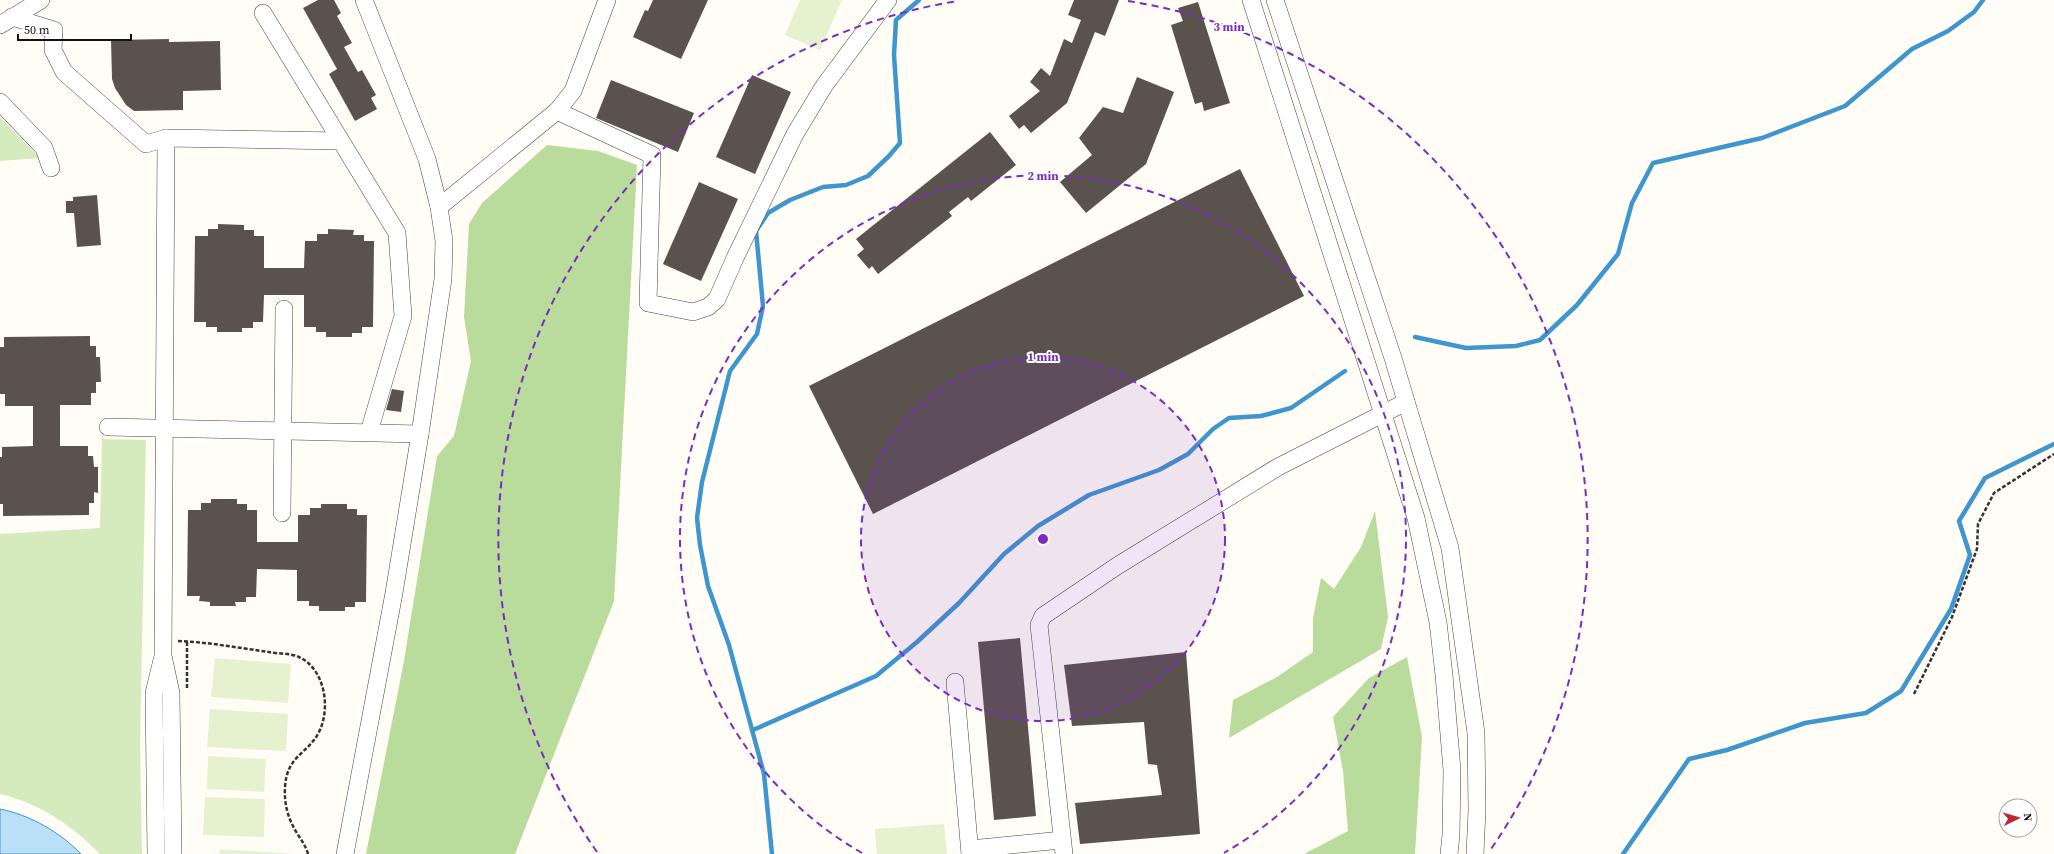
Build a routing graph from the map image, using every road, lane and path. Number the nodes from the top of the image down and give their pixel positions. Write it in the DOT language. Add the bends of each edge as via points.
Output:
graph roads {
  1 [pos="41,0"];
  2 [pos="364,0"];
  3 [pos="607,0"];
  4 [pos="888,0"];
  5 [pos="1251,0"];
  6 [pos="1275,0"];
  7 [pos="263,12"];
  8 [pos="6,21"];
  9 [pos="0,102"];
  10 [pos="1309,103"];
  11 [pos="1287,110"];
  12 [pos="557,111"];
  13 [pos="166,138"];
  14 [pos="340,141"];
  15 [pos="51,168"];
  16 [pos="438,207"];
  17 [pos="284,309"];
  18 [pos="1406,402"];
  19 [pos="1383,414"];
  20 [pos="108,426"];
  21 [pos="165,428"];
  22 [pos="283,430"];
  23 [pos="369,432"];
  24 [pos="420,434"];
  25 [pos="2054,454"];
  26 [pos="282,513"];
  27 [pos="187,642"];
  28 [pos="163,656"];
  29 [pos="954,682"];
  30 [pos="1914,694"];
  31 [pos="1063,847"];
  32 [pos="970,851"];
  33 [pos="156,854"];
  34 [pos="172,854"];
  35 [pos="308,854"];
  36 [pos="344,854"];
  37 [pos="1449,854"];
  38 [pos="1475,854"];
  1 -- 8 [label="street"];
  2 -- 16 [label="street" via="426,159"];
  3 -- 12 [label="street" via="573,91"];
  4 -- 12 [label="street" via="824,86 795,134 717,299 708,307 694,312 648,303 652,155"];
  5 -- 11 [label="street"];
  6 -- 10 [label="street"];
  7 -- 14 [label="street"];
  8 -- 13 [label="street" via="54,30 53,50 64,72 146,144"];
  9 -- 15 [label="street" via="44,148"];
  10 -- 11 [label="street"];
  10 -- 18 [label="street"];
  11 -- 19 [label="street" via="1318,215"];
  12 -- 16 [label="street"];
  13 -- 14 [label="street"];
  13 -- 21 [label="street"];
  14 -- 23 [label="street" via="397,233 403,316"];
  16 -- 24 [label="street" via="444,241 442,279"];
  17 -- 22 [label="street"];
  18 -- 19 [label="street"];
  18 -- 38 [label="street" via="1450,548 1476,733 1478,810"];
  19 -- 31 [label="street" via="1278,467 1117,566 1042,616 1039,625"];
  19 -- 37 [label="street" via="1416,518 1438,622 1452,770"];
  20 -- 21 [label="street"];
  21 -- 22 [label="street"];
  21 -- 28 [label="street"];
  22 -- 23 [label="street"];
  22 -- 26 [label="street"];
  23 -- 24 [label="street"];
  24 -- 36 [label="street" via="394,594"];
  25 -- 30 [label="path" via="1994,492 1978,524 1977,548 1952,617"];
  27 -- 35 [label="path" via="298,656 320,680 326,702 323,723 313,741 294,760 285,784 285,806 288,816"];
  28 -- 33 [label="street" via="154,693"];
  28 -- 34 [label="street" via="170,693"];
  29 -- 32 [label="street"];
  31 -- 32 [label="street"];
}
